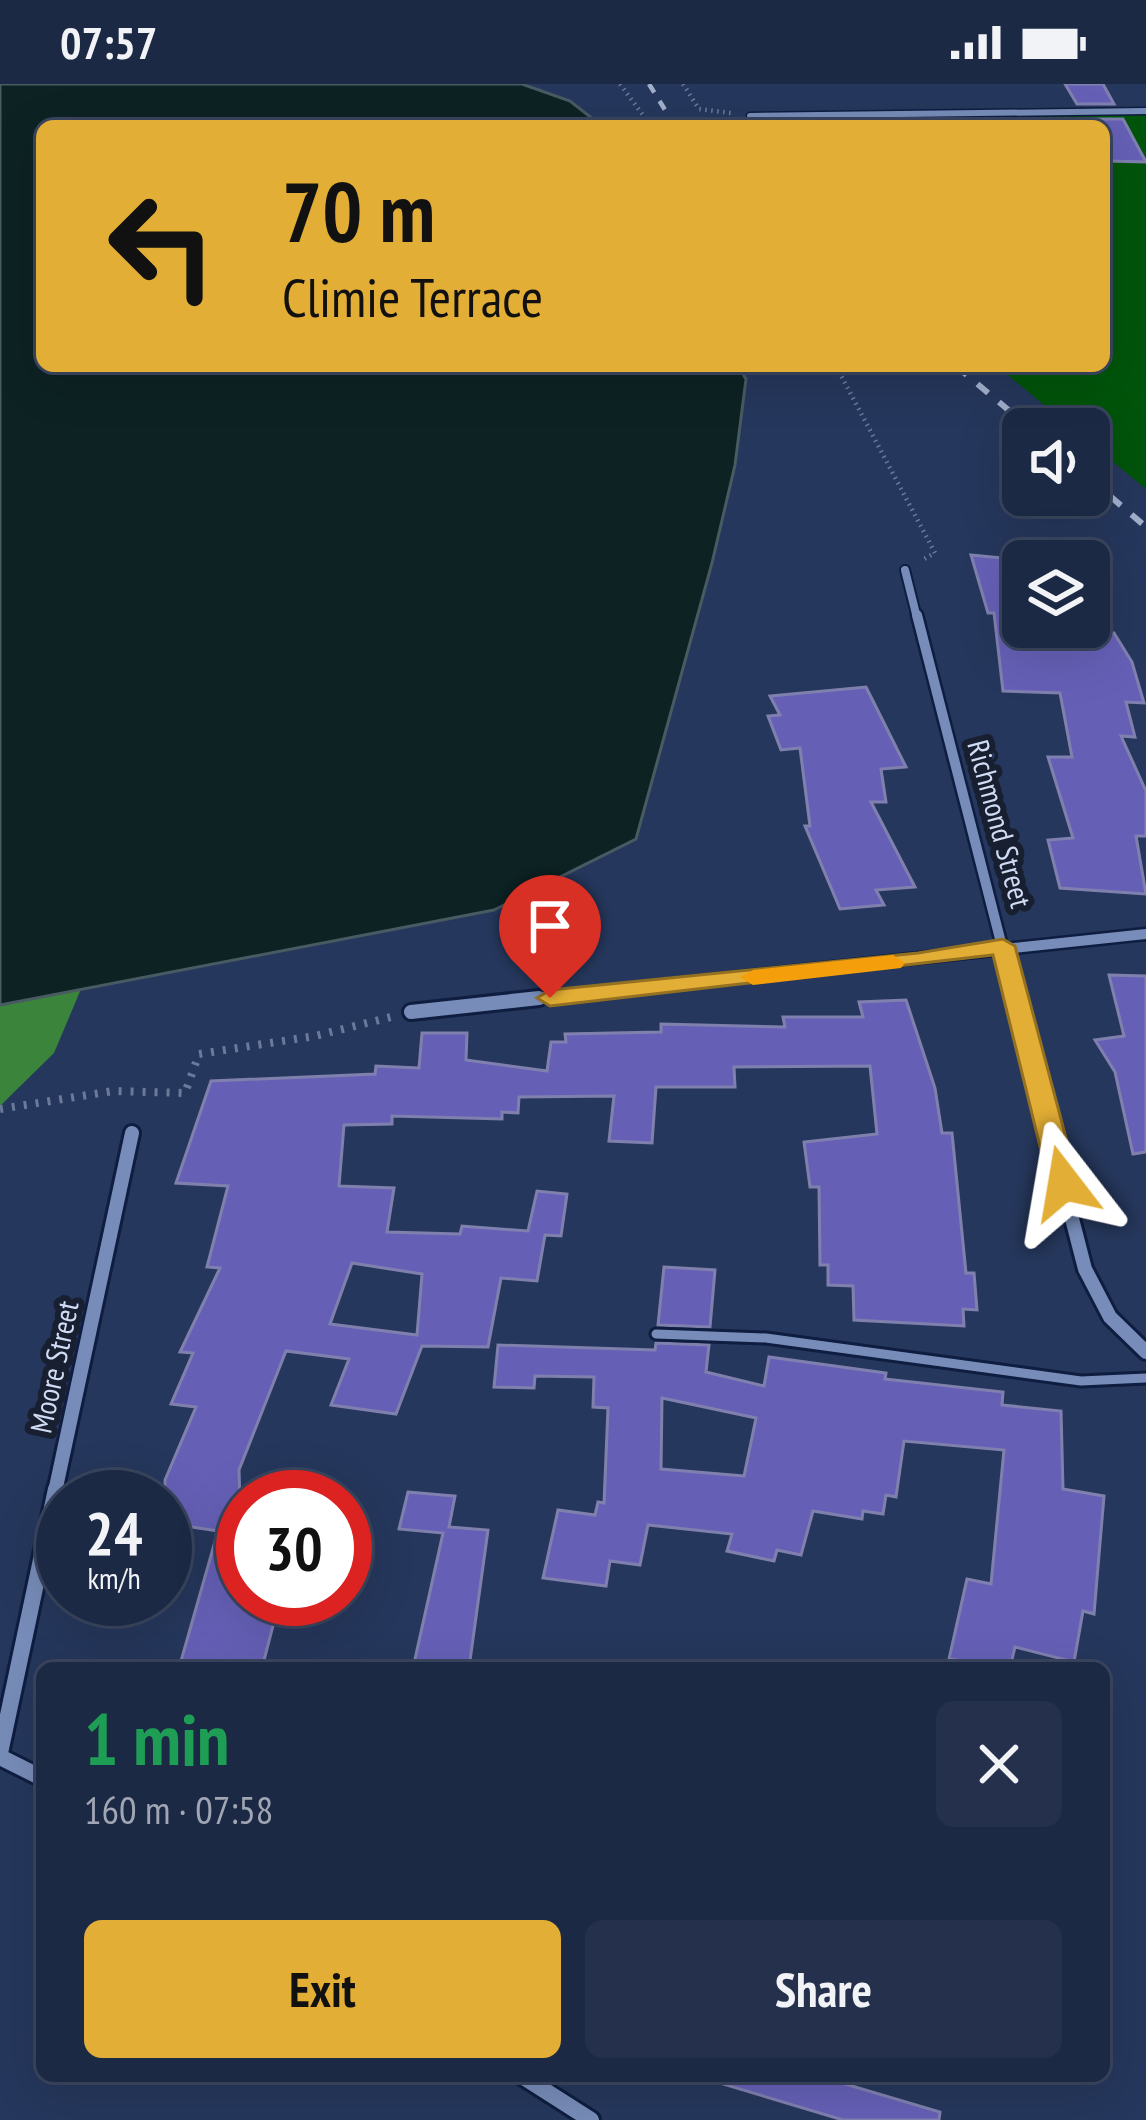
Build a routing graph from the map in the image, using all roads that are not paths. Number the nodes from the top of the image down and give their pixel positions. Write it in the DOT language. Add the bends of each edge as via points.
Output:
graph roads {
  1 [pos="1146,111"];
  2 [pos="750,116"];
  3 [pos="905,570"];
  4 [pos="1146,934"];
  5 [pos="1003,946"];
  6 [pos="411,1012"];
  7 [pos="132,1133"];
  8 [pos="656,1334"];
  9 [pos="1146,1352"];
  10 [pos="1146,1378"];
  11 [pos="0,1755"];
  12 [pos="36,1775"];
  13 [pos="532,2082"];
  14 [pos="592,2120"];
  1 -- 2 [label="street"];
  3 -- 5 [label="street, Richmond Street"];
  4 -- 5 [label="street"];
  5 -- 6 [label="street"];
  5 -- 9 [label="street, Richmond Street" via="1085,1269 1110,1317"];
  7 -- 11 [label="street, Moore Street"];
  8 -- 10 [label="lane" via="766,1338 1081,1381"];
  11 -- 12 [label="street"];
  13 -- 14 [label="street"];
}
